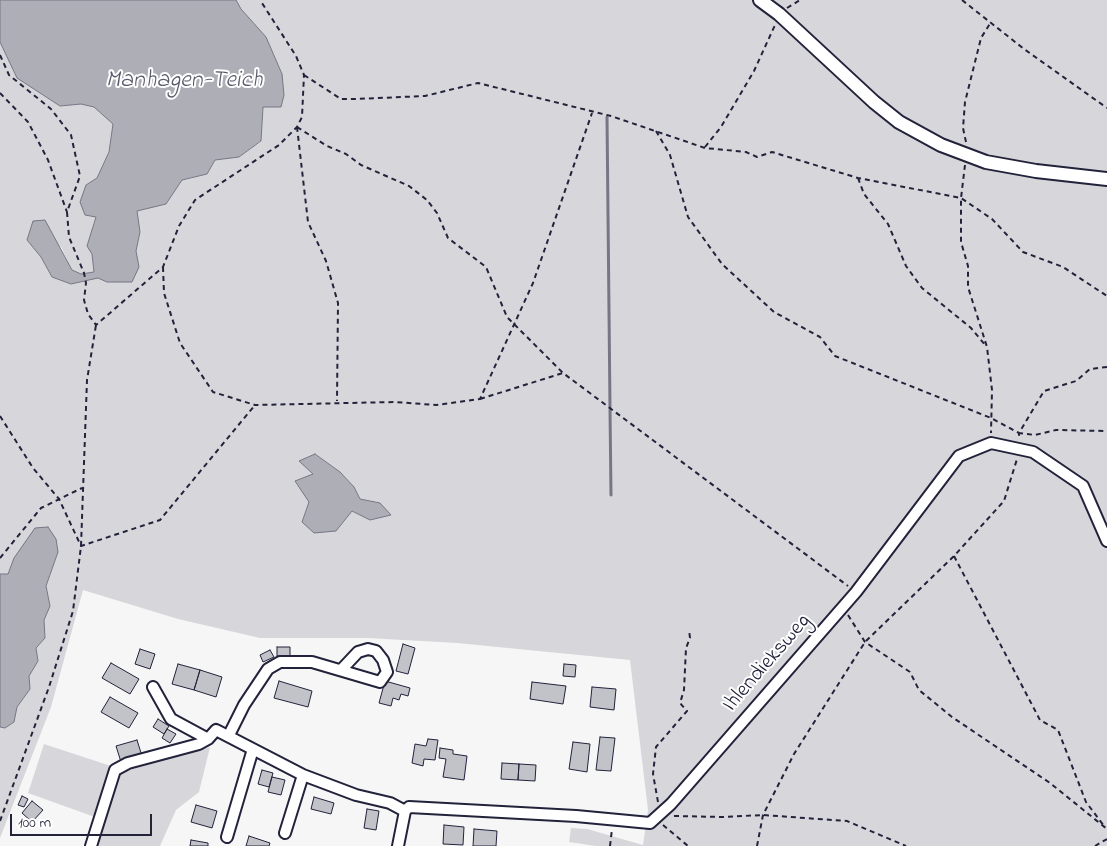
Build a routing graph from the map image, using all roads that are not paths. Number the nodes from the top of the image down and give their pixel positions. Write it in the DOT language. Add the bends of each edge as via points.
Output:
graph roads {
  1 [pos="760,0"];
  2 [pos="1107,179"];
  3 [pos="1107,541"];
  4 [pos="342,669"];
  5 [pos="153,687"];
  6 [pos="229,735"];
  7 [pos="208,739"];
  8 [pos="253,749"];
  9 [pos="303,775"];
  10 [pos="405,811"];
  11 [pos="285,833"];
  12 [pos="227,837"];
  13 [pos="91,846"];
  14 [pos="398,846"];
  1 -- 2 [label="main road" via="874,102 899,122 941,145 986,162"];
  3 -- 10 [label="street, Ihlendieksweg" via="1083,486 1033,452 990,443 959,456 856,592 671,804 650,823 409,807"];
  4 -- 6 [label="street" via="296,660 280,662 268,669"];
  5 -- 7 [label="street" via="171,718"];
  6 -- 7 [label="street" via="216,730"];
  6 -- 8 [label="street"];
  7 -- 13 [label="street" via="128,763 115,770"];
  8 -- 9 [label="street"];
  8 -- 12 [label="street"];
  9 -- 10 [label="street" via="356,796 390,803"];
  9 -- 11 [label="street"];
  10 -- 14 [label="street"];
}
